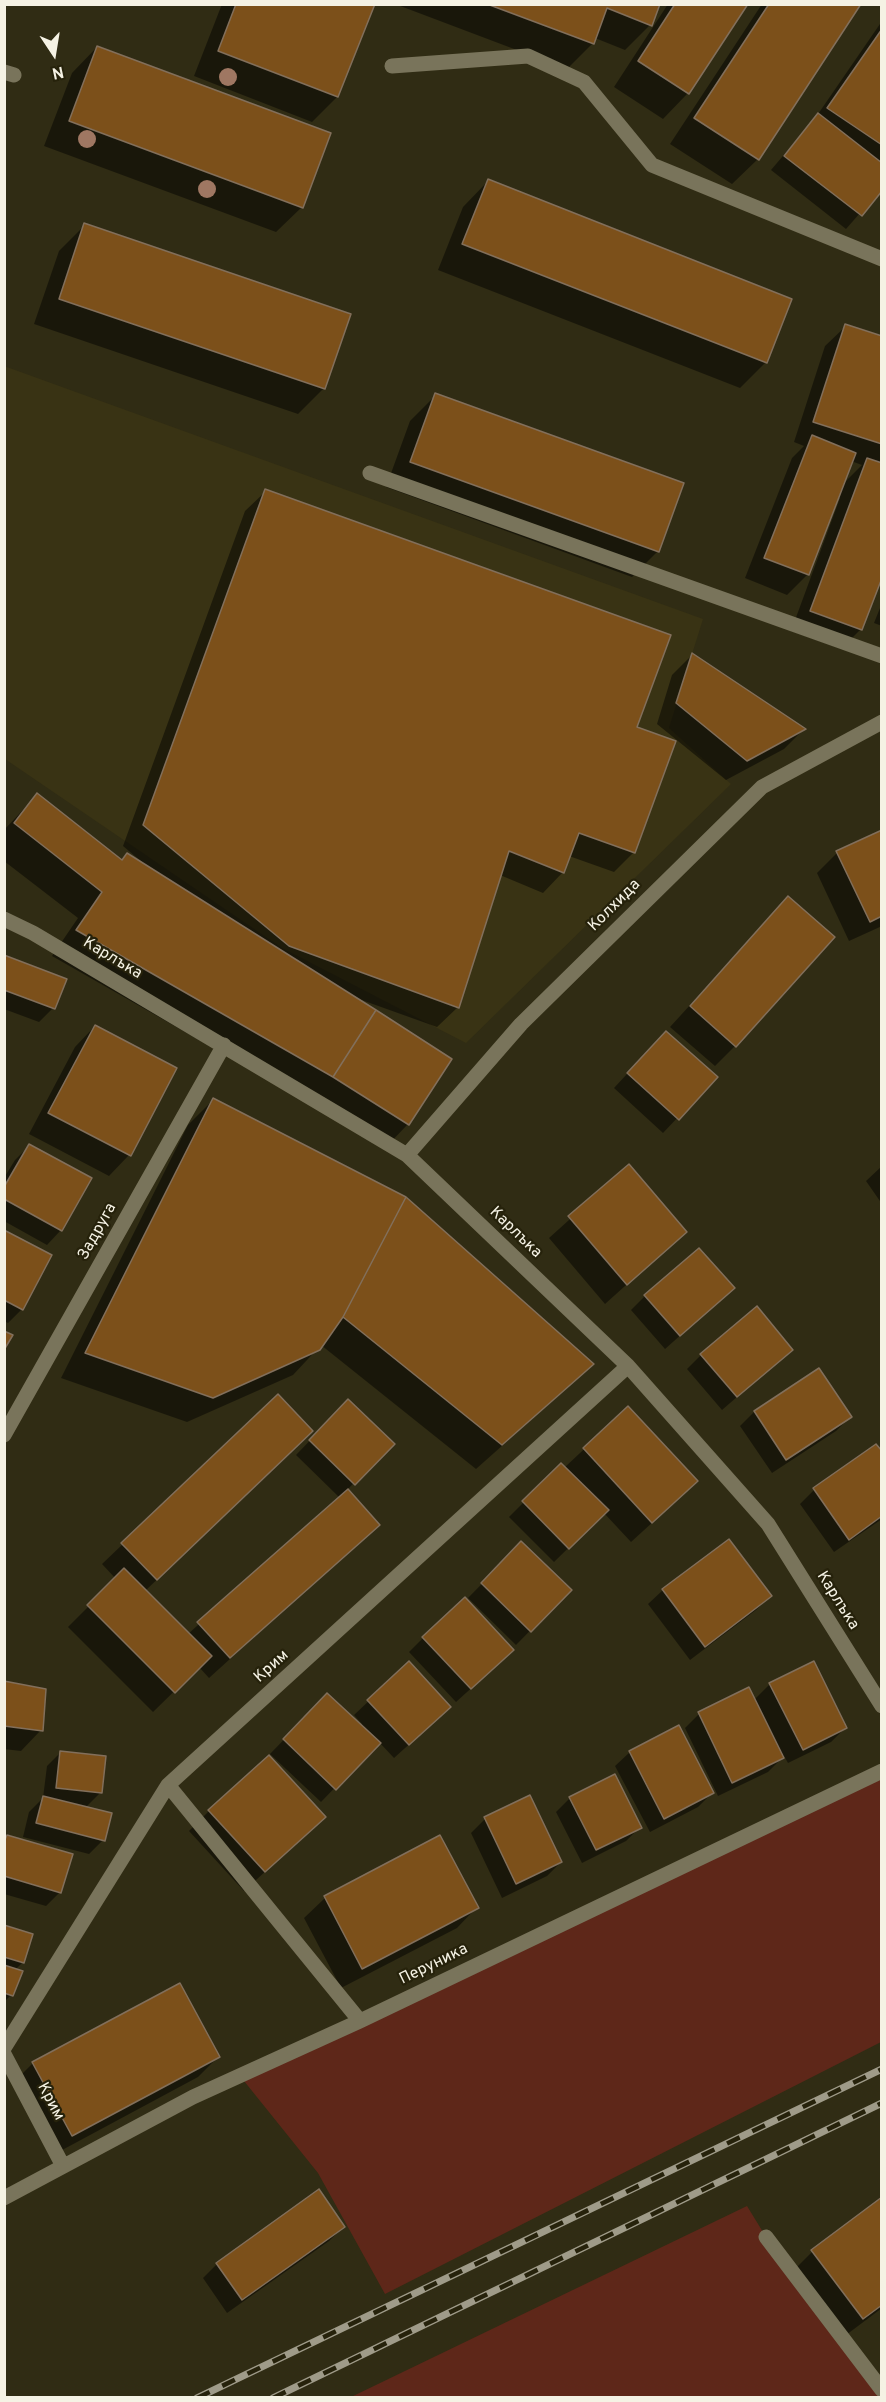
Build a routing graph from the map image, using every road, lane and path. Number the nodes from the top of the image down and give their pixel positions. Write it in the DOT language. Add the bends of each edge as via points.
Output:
graph roads {
  1 [pos="392,66"];
  2 [pos="882,259"];
  3 [pos="370,472"];
  4 [pos="882,656"];
  5 [pos="882,722"];
  6 [pos="4,919"];
  7 [pos="224,1045"];
  8 [pos="407,1155"];
  9 [pos="628,1366"];
  10 [pos="4,1436"];
  11 [pos="882,1706"];
  12 [pos="882,1771"];
  13 [pos="168,1785"];
  14 [pos="360,2021"];
  15 [pos="4,2048"];
  16 [pos="4,2054"];
  17 [pos="63,2166"];
  18 [pos="4,2198"];
  19 [pos="766,2236"];
  20 [pos="882,2390"];
  1 -- 2 [label="street" via="528,56 585,82 652,165"];
  3 -- 4 [label="street"];
  5 -- 8 [label="street, Колхида" via="762,787 521,1024"];
  6 -- 7 [label="street, Карлъка"];
  7 -- 8 [label="street, Карлъка"];
  7 -- 10 [label="street, Задруга"];
  8 -- 9 [label="street, Карлъка"];
  9 -- 11 [label="street, Карлъка" via="768,1524"];
  9 -- 13 [label="street, Крим"];
  12 -- 14 [label="street, Перуника"];
  13 -- 14 [label="street"];
  13 -- 15 [label="street, Крим"];
  14 -- 17 [label="street, Перуника" via="193,2097"];
  16 -- 17 [label="street, Крим"];
  17 -- 18 [label="street, Перуника"];
  19 -- 20 [label="street"];
}
